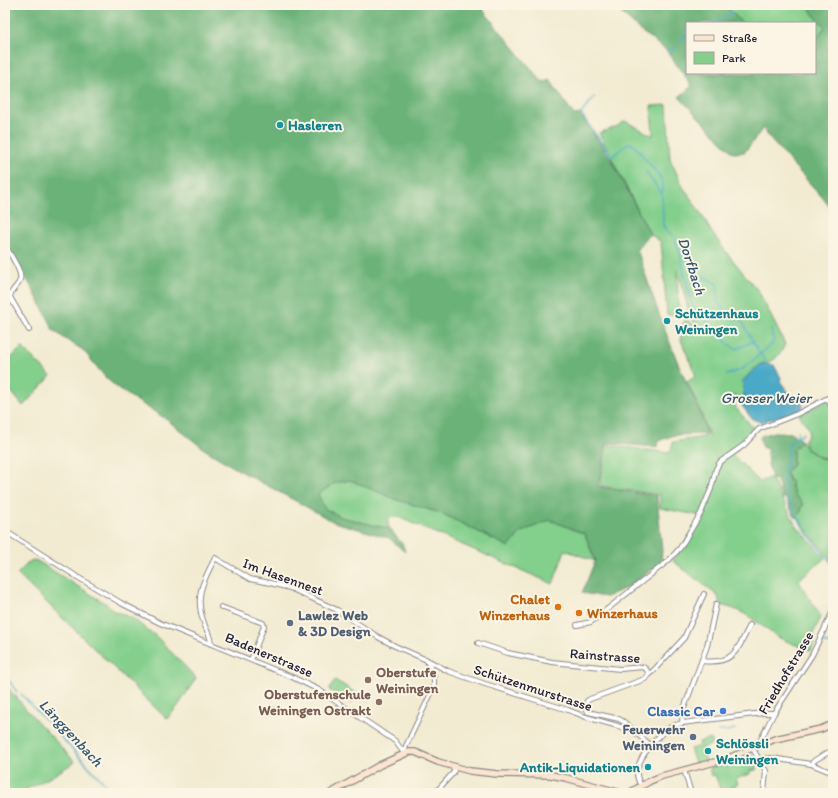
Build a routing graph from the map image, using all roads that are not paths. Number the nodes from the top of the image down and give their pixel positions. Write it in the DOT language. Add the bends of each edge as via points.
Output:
graph roads {
  1 [pos="5,245"];
  2 [pos="29,330"];
  3 [pos="833,411"];
  4 [pos="5,531"];
  5 [pos="704,594"];
  6 [pos="716,604"];
  7 [pos="221,606"];
  8 [pos="833,611"];
  9 [pos="577,625"];
  10 [pos="750,625"];
  11 [pos="478,643"];
  12 [pos="211,644"];
  13 [pos="426,659"];
  14 [pos="251,660"];
  15 [pos="702,661"];
  16 [pos="649,674"];
  17 [pos="774,713"];
  18 [pos="682,723"];
  19 [pos="833,724"];
  20 [pos="636,733"];
  21 [pos="651,746"];
  22 [pos="759,746"];
  23 [pos="753,749"];
  24 [pos="830,752"];
  25 [pos="404,753"];
  26 [pos="758,759"];
  27 [pos="811,764"];
  28 [pos="455,767"];
  29 [pos="684,770"];
  30 [pos="833,772"];
  31 [pos="641,786"];
  32 [pos="331,793"];
  33 [pos="435,793"];
  34 [pos="621,793"];
  35 [pos="629,793"];
  36 [pos="691,793"];
  37 [pos="764,793"];
  1 -- 2 [label="street" via="21,274 20,281 12,290 10,297"];
  3 -- 9 [label="street" via="828,398 759,429 744,445 718,465 701,513 677,553 591,622"];
  4 -- 12 [label="street, Badenerstrasse" via="121,603 160,623"];
  5 -- 16 [label="street" via="684,638"];
  6 -- 15 [label="street"];
  7 -- 14 [label="street" via="264,623"];
  8 -- 17 [label="street, Friedhofstrasse" via="812,655"];
  10 -- 15 [label="street" via="736,652 730,658 720,662"];
  11 -- 16 [label="street, Rainstrasse" via="508,653 552,662 620,669 643,667"];
  12 -- 13 [label="street, Im Hasennest" via="203,623 199,598 200,588 215,558 250,579 290,588 322,602 378,637"];
  12 -- 14 [label="street, Badenerstrasse"];
  13 -- 20 [label="street, Schützenmurstrasse" via="460,676"];
  13 -- 25 [label="street" via="434,676 434,687"];
  14 -- 25 [label="street, Badenerstrasse" via="319,690 395,741"];
  15 -- 18 [label="street" via="683,711"];
  16 -- 20 [label="street, Rainstrasse" via="647,678 585,703 588,712 619,719"];
  17 -- 18 [label="street"];
  17 -- 22 [label="street, Friedhofstrasse"];
  18 -- 21 [label="street" via="672,726"];
  19 -- 22 [label="street" via="775,739"];
  20 -- 21 [label="street, Rainstrasse"];
  21 -- 31 [label="street" via="637,769"];
  22 -- 23 [label="street"];
  23 -- 26 [label="street"];
  23 -- 29 [label="street"];
  24 -- 27 [label="street"];
  25 -- 28 [label="street" via="415,752"];
  25 -- 32 [label="street"];
  26 -- 27 [label="street" via="771,758"];
  26 -- 37 [label="street" via="766,771"];
  27 -- 30 [label="street"];
  28 -- 33 [label="street" via="453,773"];
  28 -- 34 [label="street" via="486,773 551,775"];
  29 -- 31 [label="street" via="662,776"];
  29 -- 36 [label="street"];
  31 -- 35 [label="street"];
}
